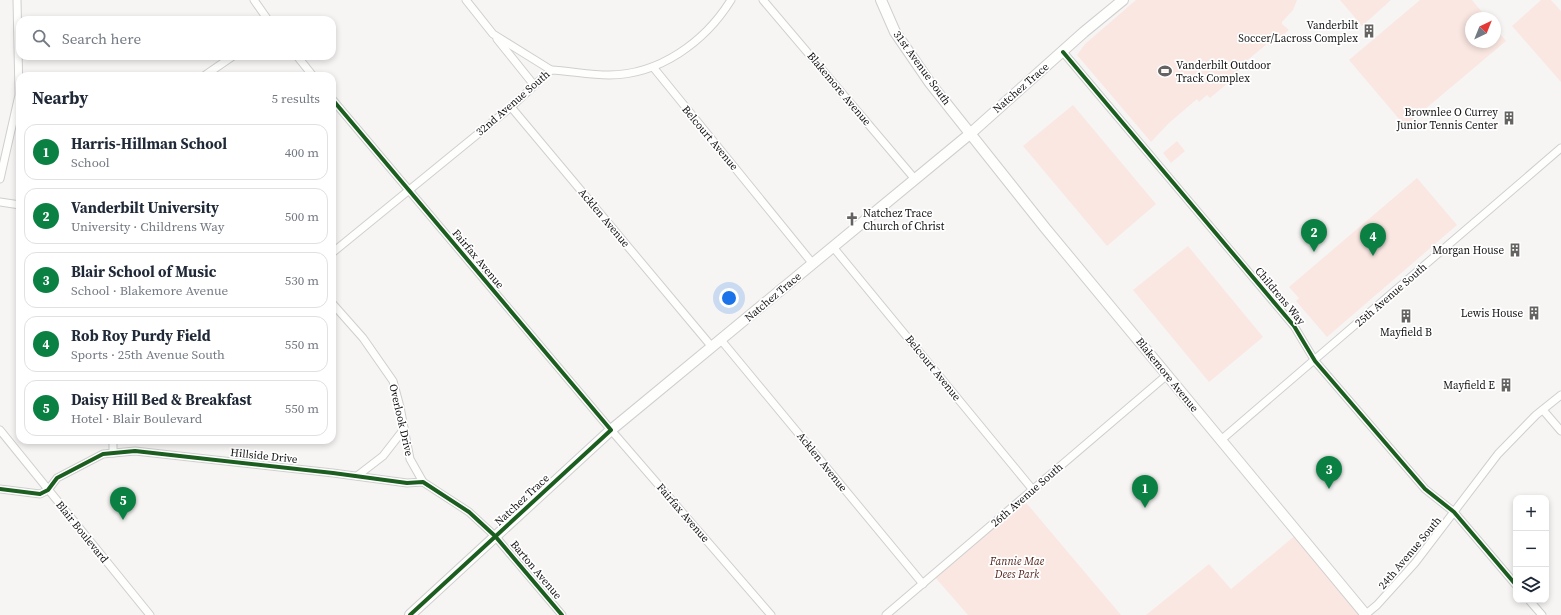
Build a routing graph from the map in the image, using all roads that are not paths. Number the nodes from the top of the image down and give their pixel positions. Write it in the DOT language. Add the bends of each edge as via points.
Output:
graph roads {
  1 [pos="16,0"];
  2 [pos="254,0"];
  3 [pos="466,0"];
  4 [pos="730,0"];
  5 [pos="763,0"];
  6 [pos="881,0"];
  7 [pos="1123,0"];
  8 [pos="17,16"];
  9 [pos="265,16"];
  10 [pos="493,34"];
  11 [pos="1062,52"];
  12 [pos="18,60"];
  13 [pos="227,60"];
  14 [pos="300,60"];
  15 [pos="653,67"];
  16 [pos="551,70"];
  17 [pos="18,72"];
  18 [pos="210,72"];
  19 [pos="310,72"];
  20 [pos="534,85"];
  21 [pos="336,103"];
  22 [pos="511,107"];
  23 [pos="16,112"];
  24 [pos="971,133"];
  25 [pos="1561,148"];
  26 [pos="914,178"];
  27 [pos="0,179"];
  28 [pos="408,190"];
  29 [pos="0,202"];
  30 [pos="16,204"];
  31 [pos="833,247"];
  32 [pos="336,250"];
  33 [pos="812,264"];
  34 [pos="336,308"];
  35 [pos="721,340"];
  36 [pos="712,347"];
  37 [pos="1315,361"];
  38 [pos="1166,375"];
  39 [pos="1561,395"];
  40 [pos="1543,410"];
  41 [pos="404,429"];
  42 [pos="0,430"];
  43 [pos="610,430"];
  44 [pos="1561,431"];
  45 [pos="1221,440"];
  46 [pos="113,444"];
  47 [pos="113,453"];
  48 [pos="357,476"];
  49 [pos="423,482"];
  50 [pos="0,489"];
  51 [pos="48,490"];
  52 [pos="1033,490"];
  53 [pos="1454,512"];
  54 [pos="495,536"];
  55 [pos="1513,581"];
  56 [pos="922,584"];
  57 [pos="1532,603"];
  58 [pos="150,615"];
  59 [pos="410,615"];
  60 [pos="562,615"];
  61 [pos="771,615"];
  62 [pos="886,615"];
  63 [pos="1366,615"];
  64 [pos="1542,615"];
  1 -- 8 [label="street"];
  2 -- 9 [label="street"];
  3 -- 10 [label="street"];
  4 -- 15 [label="street, 32nd Avenue South" via="716,22 700,37 685,49"];
  5 -- 26 [label="street, Blakemore Avenue"];
  6 -- 24 [label="main road, 31st Avenue South" via="895,32"];
  7 -- 11 [label="main road, Natchez Trace"];
  10 -- 16 [label="street"];
  10 -- 20 [label="street"];
  11 -- 24 [label="main road, Natchez Trace"];
  11 -- 37 [label="street, Childrens Way" via="1294,326"];
  12 -- 17 [label="street"];
  13 -- 18 [label="street"];
  14 -- 19 [label="street"];
  15 -- 16 [label="street, 32nd Avenue South" via="609,75"];
  15 -- 33 [label="street, Belcourt Avenue"];
  16 -- 20 [label="street, 32nd Avenue South"];
  20 -- 22 [label="street, 32nd Avenue South"];
  21 -- 28 [label="street, Fairfax Avenue"];
  22 -- 28 [label="street, 32nd Avenue South"];
  22 -- 36 [label="street, Acklen Avenue"];
  23 -- 27 [label="street"];
  24 -- 26 [label="main road, Natchez Trace"];
  24 -- 38 [label="main road, Blakemore Avenue"];
  25 -- 37 [label="street, 25th Avenue South"];
  26 -- 31 [label="main road, Natchez Trace"];
  28 -- 32 [label="street, 32nd Avenue South"];
  28 -- 43 [label="street, Fairfax Avenue"];
  29 -- 30 [label="street"];
  31 -- 33 [label="main road, Natchez Trace"];
  31 -- 52 [label="street, Belcourt Avenue"];
  33 -- 35 [label="main road, Natchez Trace"];
  34 -- 41 [label="street, Overlook Drive" via="363,338 393,381"];
  35 -- 36 [label="main road, Natchez Trace"];
  35 -- 56 [label="street, Acklen Avenue"];
  36 -- 43 [label="main road, Natchez Trace"];
  37 -- 45 [label="street, 25th Avenue South"];
  37 -- 53 [label="street, Childrens Way" via="1425,489"];
  38 -- 45 [label="main road, Blakemore Avenue"];
  38 -- 52 [label="street, 26th Avenue South"];
  39 -- 40 [label="street, 24th Avenue South"];
  40 -- 44 [label="street"];
  40 -- 53 [label="street, 24th Avenue South" via="1498,454"];
  41 -- 48 [label="street" via="383,456"];
  41 -- 49 [label="street, Overlook Drive" via="410,459"];
  42 -- 51 [label="street, Blair Boulevard"];
  43 -- 54 [label="main road, Natchez Trace"];
  43 -- 61 [label="street, Fairfax Avenue"];
  45 -- 63 [label="main road, Blakemore Avenue"];
  46 -- 47 [label="street"];
  47 -- 48 [label="street, Hillside Drive" via="135,451"];
  47 -- 51 [label="street, Hillside Drive" via="103,454 57,478"];
  48 -- 49 [label="street, Hillside Drive" via="407,483"];
  49 -- 54 [label="street" via="469,512"];
  50 -- 51 [label="street" via="40,494"];
  51 -- 58 [label="street, Blair Boulevard"];
  52 -- 56 [label="street, 26th Avenue South"];
  53 -- 55 [label="street, Childrens Way"];
  53 -- 63 [label="street, 24th Avenue South" via="1415,563"];
  54 -- 59 [label="main road, Natchez Trace"];
  54 -- 60 [label="street, Barton Avenue"];
  56 -- 62 [label="street, 26th Avenue South"];
  57 -- 64 [label="street"];
}
